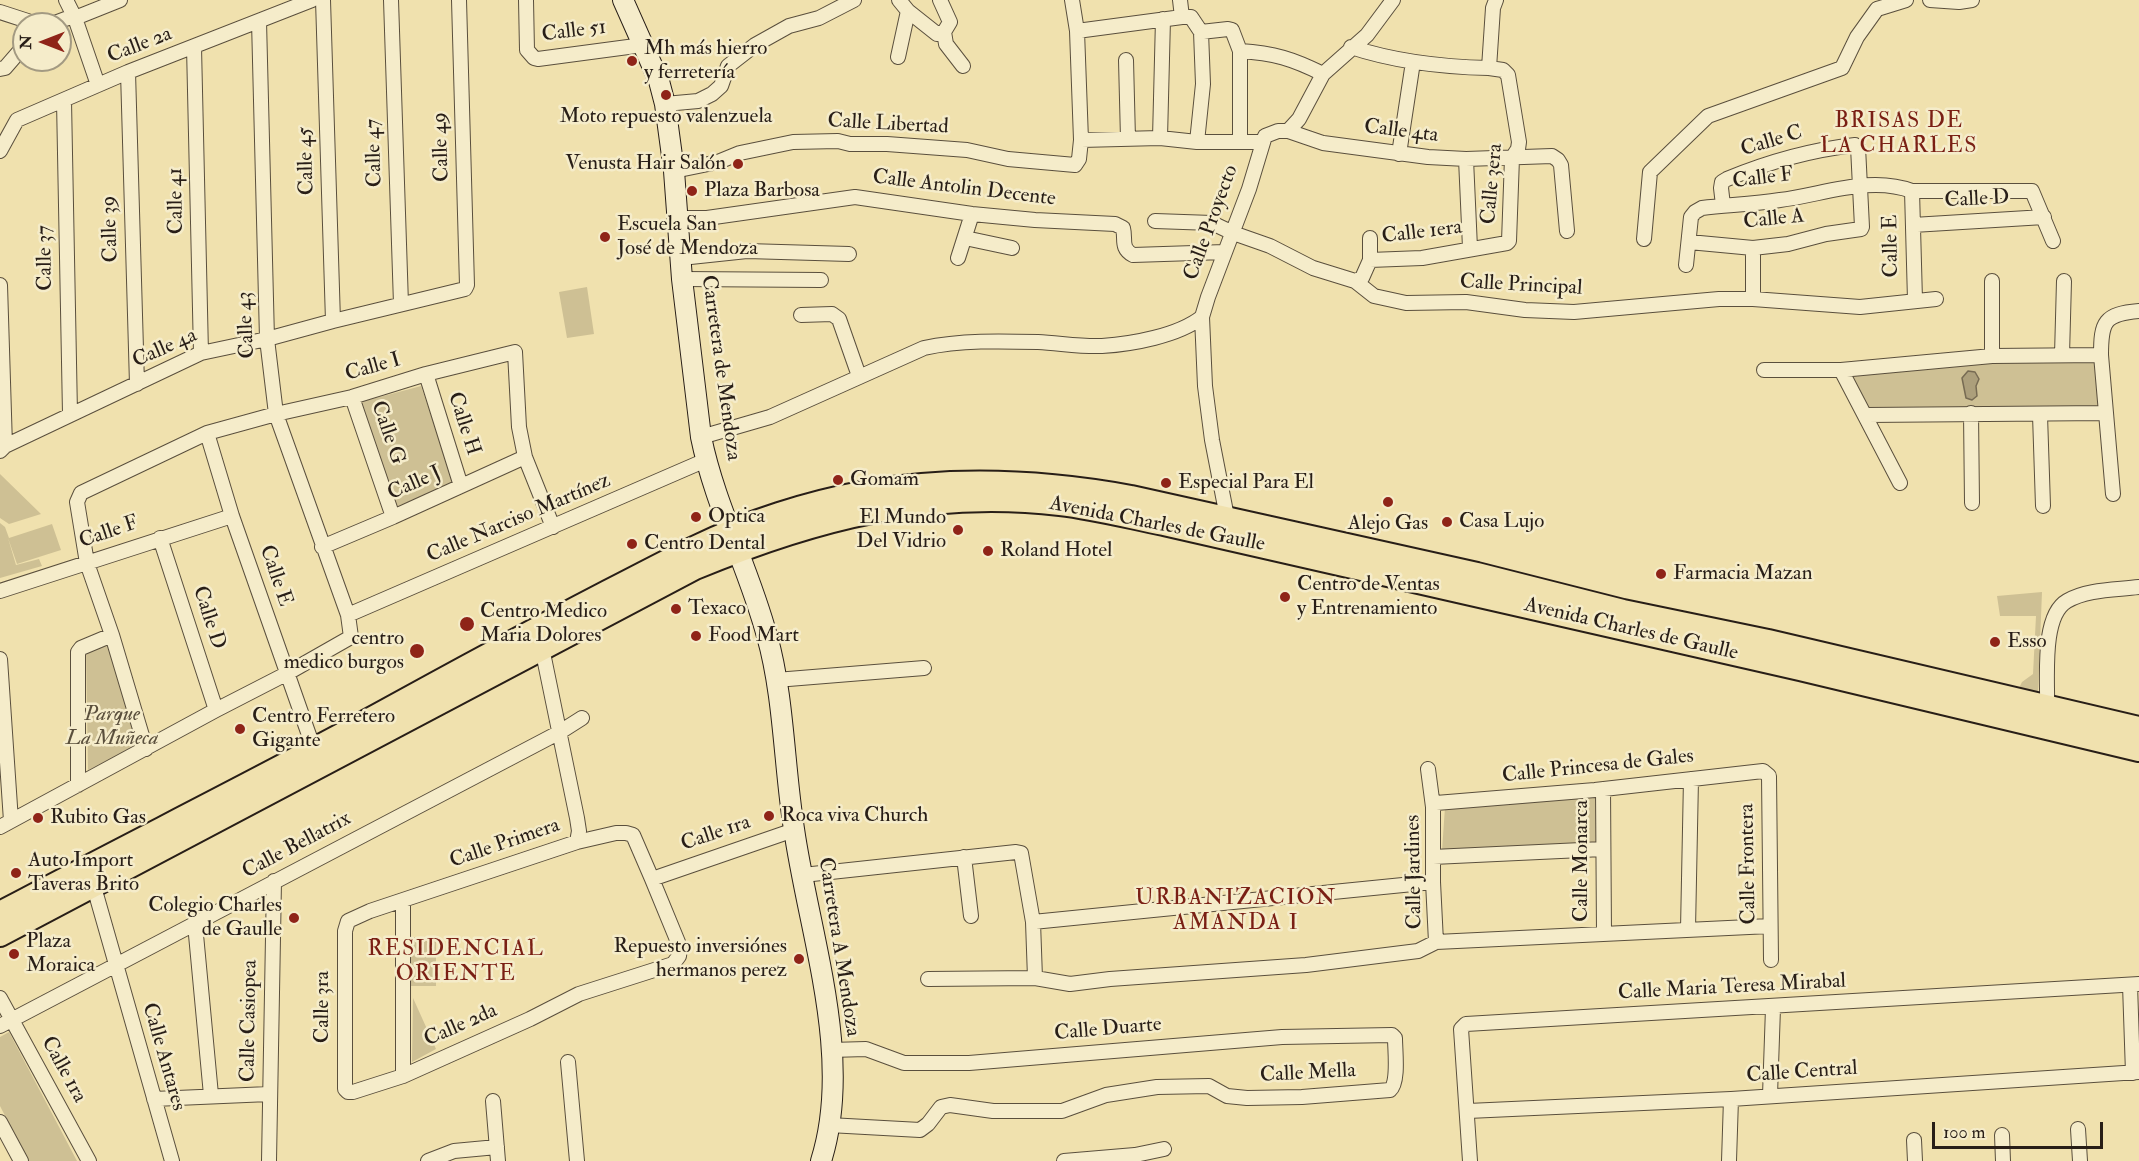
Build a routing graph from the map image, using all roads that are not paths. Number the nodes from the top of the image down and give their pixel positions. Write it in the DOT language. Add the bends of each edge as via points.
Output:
graph roads {
  1 [pos="66,0"];
  2 [pos="120,0"];
  3 [pos="312,0"];
  4 [pos="323,0"];
  5 [pos="391,0"];
  6 [pos="459,0"];
  7 [pos="526,0"];
  8 [pos="623,0"];
  9 [pos="854,0"];
  10 [pos="899,0"];
  11 [pos="940,0"];
  12 [pos="1072,0"];
  13 [pos="1180,0"];
  14 [pos="1393,0"];
  15 [pos="1496,0"];
  16 [pos="1905,0"];
  17 [pos="1930,0"];
  18 [pos="1972,0"];
  19 [pos="908,11"];
  20 [pos="1182,17"];
  21 [pos="75,18"];
  22 [pos="1163,19"];
  23 [pos="259,21"];
  24 [pos="1077,31"];
  25 [pos="944,32"];
  26 [pos="1201,32"];
  27 [pos="643,45"];
  28 [pos="194,47"];
  29 [pos="1351,47"];
  30 [pos="1240,51"];
  31 [pos="898,57"];
  32 [pos="12,59"];
  33 [pos="1126,60"];
  34 [pos="1413,62"];
  35 [pos="963,66"];
  36 [pos="1489,68"];
  37 [pos="0,69"];
  38 [pos="128,72"];
  39 [pos="1323,74"];
  40 [pos="98,85"];
  41 [pos="64,101"];
  42 [pos="666,104"];
  43 [pos="1288,131"];
  44 [pos="1160,138"];
  45 [pos="1128,139"];
  46 [pos="1081,140"];
  47 [pos="1197,142"];
  48 [pos="1240,142"];
  49 [pos="1262,142"];
  50 [pos="0,151"];
  51 [pos="1399,154"];
  52 [pos="1512,158"];
  53 [pos="1466,159"];
  54 [pos="674,171"];
  55 [pos="1861,186"];
  56 [pos="1912,191"];
  57 [pos="1723,205"];
  58 [pos="972,214"];
  59 [pos="2044,217"];
  60 [pos="677,218"];
  61 [pos="1155,221"];
  62 [pos="1913,225"];
  63 [pos="1567,231"];
  64 [pos="1233,233"];
  65 [pos="965,238"];
  66 [pos="1370,238"];
  67 [pos="1644,239"];
  68 [pos="2053,241"];
  69 [pos="1689,242"];
  70 [pos="1507,243"];
  71 [pos="1011,248"];
  72 [pos="1470,248"];
  73 [pos="1754,248"];
  74 [pos="1225,252"];
  75 [pos="849,254"];
  76 [pos="681,258"];
  77 [pos="958,258"];
  78 [pos="1370,260"];
  79 [pos="1686,265"];
  80 [pos="682,279"];
  81 [pos="821,280"];
  82 [pos="1992,280"];
  83 [pos="1355,281"];
  84 [pos="2064,281"];
  85 [pos="0,285"];
  86 [pos="463,290"];
  87 [pos="1753,299"];
  88 [pos="1936,299"];
  89 [pos="1915,300"];
  90 [pos="400,304"];
  91 [pos="2139,311"];
  92 [pos="801,315"];
  93 [pos="1202,317"];
  94 [pos="333,321"];
  95 [pos="267,339"];
  96 [pos="201,353"];
  97 [pos="2062,355"];
  98 [pos="2101,355"];
  99 [pos="1992,356"];
  100 [pos="1764,370"];
  101 [pos="1841,370"];
  102 [pos="426,374"];
  103 [pos="859,376"];
  104 [pos="137,384"];
  105 [pos="352,397"];
  106 [pos="1971,413"];
  107 [pos="2106,413"];
  108 [pos="70,414"];
  109 [pos="276,414"];
  110 [pos="2040,414"];
  111 [pos="1867,415"];
  112 [pos="207,433"];
  113 [pos="701,437"];
  114 [pos="2,448"];
  115 [pos="525,457"];
  116 [pos="706,460"];
  117 [pos="1900,483"];
  118 [pos="461,486"];
  119 [pos="2113,494"];
  120 [pos="1972,503"];
  121 [pos="2043,506"];
  122 [pos="232,516"];
  123 [pos="393,517"];
  124 [pos="1227,517"];
  125 [pos="1190,520"];
  126 [pos="553,527"];
  127 [pos="160,538"];
  128 [pos="733,541"];
  129 [pos="322,547"];
  130 [pos="1372,561"];
  131 [pos="87,563"];
  132 [pos="2139,587"];
  133 [pos="0,591"];
  134 [pos="348,615"];
  135 [pos="112,635"];
  136 [pos="542,648"];
  137 [pos="0,659"];
  138 [pos="924,668"];
  139 [pos="0,673"];
  140 [pos="286,674"];
  141 [pos="776,680"];
  142 [pos="2047,706"];
  143 [pos="216,710"];
  144 [pos="582,717"];
  145 [pos="2132,725"];
  146 [pos="560,732"];
  147 [pos="347,741"];
  148 [pos="3,747"];
  149 [pos="146,749"];
  150 [pos="2139,752"];
  151 [pos="317,757"];
  152 [pos="1428,769"];
  153 [pos="1763,771"];
  154 [pos="1691,779"];
  155 [pos="78,784"];
  156 [pos="1603,789"];
  157 [pos="1435,805"];
  158 [pos="6,824"];
  159 [pos="794,830"];
  160 [pos="577,842"];
  161 [pos="1603,849"];
  162 [pos="964,857"];
  163 [pos="1433,857"];
  164 [pos="802,875"];
  165 [pos="91,877"];
  166 [pos="652,879"];
  167 [pos="274,881"];
  168 [pos="1432,882"];
  169 [pos="403,901"];
  170 [pos="0,913"];
  171 [pos="971,916"];
  172 [pos="348,921"];
  173 [pos="1033,922"];
  174 [pos="195,924"];
  175 [pos="1770,926"];
  176 [pos="1688,929"];
  177 [pos="1604,933"];
  178 [pos="0,935"];
  179 [pos="1437,942"];
  180 [pos="1771,960"];
  181 [pos="115,965"];
  182 [pos="1035,978"];
  183 [pos="928,979"];
  184 [pos="2134,985"];
  185 [pos="0,998"];
  186 [pos="1773,1008"];
  187 [pos="6,1023"];
  188 [pos="831,1050"];
  189 [pos="568,1062"];
  190 [pos="2136,1073"];
  191 [pos="403,1076"];
  192 [pos="1390,1090"];
  193 [pos="348,1092"];
  194 [pos="269,1094"];
  195 [pos="211,1095"];
  196 [pos="1770,1095"];
  197 [pos="1731,1098"];
  198 [pos="154,1099"];
  199 [pos="493,1101"];
  200 [pos="1468,1111"];
  201 [pos="0,1122"];
  202 [pos="829,1125"];
  203 [pos="2078,1129"];
  204 [pos="2002,1135"];
  205 [pos="1914,1140"];
  206 [pos="1164,1149"];
  207 [pos="497,1154"];
  208 [pos="21,1161"];
  209 [pos="89,1161"];
  210 [pos="172,1161"];
  211 [pos="269,1161"];
  212 [pos="428,1161"];
  213 [pos="577,1161"];
  214 [pos="821,1161"];
  215 [pos="1064,1161"];
  216 [pos="1470,1161"];
  217 [pos="1729,1161"];
  218 [pos="1915,1161"];
  219 [pos="2003,1161"];
  220 [pos="2080,1161"];
  1 -- 21 [label="street"];
  2 -- 21 [label="street"];
  3 -- 23 [label="street, Calle 2a"];
  4 -- 94 [label="street, Calle 45"];
  5 -- 90 [label="street, Calle 47"];
  6 -- 86 [label="street, Calle 49" via="467,285"];
  7 -- 27 [label="street, Calle 51" via="527,50 534,58"];
  8 -- 27 [label="street, Carretera de Mendoza"];
  9 -- 42 [label="street" via="819,18 789,26 755,45 728,66 712,94 698,101"];
  10 -- 19 [label="street"];
  11 -- 25 [label="street" via="950,22"];
  12 -- 24 [label="street"];
  13 -- 20 [label="street"];
  14 -- 29 [label="street" via="1366,35"];
  15 -- 36 [label="street"];
  16 -- 67 [label="street" via="1877,9 1842,68 1708,116 1650,172"];
  17 -- 18 [label="street"];
  19 -- 25 [label="street" via="937,34"];
  19 -- 31 [label="street"];
  20 -- 22 [label="street"];
  20 -- 26 [label="street" via="1191,17"];
  21 -- 40 [label="street"];
  22 -- 24 [label="street"];
  22 -- 44 [label="street"];
  23 -- 28 [label="street, Calle 2a"];
  23 -- 95 [label="street, Calle 43"];
  24 -- 46 [label="street"];
  25 -- 35 [label="street" via="946,44"];
  26 -- 30 [label="street" via="1232,30"];
  26 -- 47 [label="street" via="1203,84"];
  27 -- 42 [label="street, Carretera de Mendoza"];
  28 -- 38 [label="street, Calle 2a"];
  28 -- 96 [label="street, Calle 41"];
  29 -- 34 [label="street"];
  29 -- 39 [label="street"];
  30 -- 39 [label="street" via="1296,60"];
  30 -- 48 [label="street"];
  32 -- 37 [label="street"];
  33 -- 45 [label="street"];
  34 -- 36 [label="street"];
  34 -- 51 [label="street"];
  36 -- 52 [label="street, Calle 3era" via="1509,75 1519,142"];
  38 -- 40 [label="street, Calle 2a"];
  38 -- 104 [label="street, Calle 39"];
  39 -- 43 [label="street" via="1299,119"];
  40 -- 41 [label="street, Calle 2a"];
  41 -- 50 [label="street, Calle 2a" via="17,120"];
  41 -- 108 [label="street, Calle 37"];
  42 -- 54 [label="street, Carretera de Mendoza"];
  43 -- 49 [label="street" via="1272,132"];
  43 -- 51 [label="street, Calle 4ta" via="1323,143"];
  44 -- 45 [label="street"];
  44 -- 47 [label="street"];
  45 -- 46 [label="street"];
  46 -- 54 [label="street, Calle Libertad" via="1075,165 1008,159 967,150 838,141 792,142"];
  47 -- 48 [label="street"];
  48 -- 49 [label="street"];
  49 -- 64 [label="street, Calle Proyecto"];
  51 -- 53 [label="street, Calle 4ta"];
  52 -- 53 [label="street, Calle 4ta"];
  52 -- 63 [label="street, Calle 4ta" via="1552,156 1558,160"];
  52 -- 70 [label="street, Calle 3era"];
  53 -- 72 [label="street"];
  54 -- 60 [label="street, Carretera de Mendoza"];
  55 -- 56 [label="street, Calle F"];
  55 -- 57 [label="street, Calle F" via="1782,200"];
  55 -- 57 [label="street, Calle C" via="1858,147 1817,150 1762,165 1722,182"];
  55 -- 73 [label="street, Calle A" via="1862,228"];
  56 -- 59 [label="street, Calle F" via="2034,191"];
  56 -- 62 [label="street, Calle E"];
  57 -- 69 [label="street, Calle F" via="1695,212"];
  58 -- 60 [label="street, Calle Antolin Decente" via="855,197 707,218"];
  58 -- 65 [label="street"];
  58 -- 74 [label="street, Calle Antolin Decente" via="1115,224 1122,228 1124,247 1132,255"];
  59 -- 62 [label="street, Calle D"];
  59 -- 68 [label="street"];
  60 -- 76 [label="street, Carretera de Mendoza"];
  61 -- 64 [label="street, Calle Principal" via="1206,222"];
  62 -- 89 [label="street, Calle E"];
  64 -- 74 [label="street, Calle Proyecto"];
  64 -- 83 [label="street, Calle Principal" via="1313,268"];
  65 -- 71 [label="street"];
  65 -- 77 [label="street"];
  66 -- 78 [label="street"];
  69 -- 73 [label="street, Calle A"];
  69 -- 79 [label="street, Calle F"];
  70 -- 72 [label="street, Calle 1era"];
  72 -- 78 [label="street, Calle 1era" via="1422,258"];
  73 -- 87 [label="street"];
  74 -- 93 [label="street, Calle Proyecto"];
  75 -- 76 [label="street" via="747,251"];
  76 -- 80 [label="street, Carretera de Mendoza"];
  78 -- 83 [label="street, Calle 1era" via="1362,278"];
  80 -- 81 [label="street"];
  80 -- 113 [label="street, Carretera de Mendoza"];
  82 -- 99 [label="street"];
  83 -- 87 [label="street, Calle Principal" via="1374,296 1406,303 1466,302 1535,311 1574,312"];
  84 -- 97 [label="street"];
  85 -- 114 [label="street"];
  86 -- 90 [label="street, Calle 4a"];
  87 -- 89 [label="street, Calle Principal" via="1860,307"];
  88 -- 89 [label="street, Calle Principal"];
  90 -- 94 [label="street, Calle 4a"];
  91 -- 98 [label="street" via="2107,320 2101,332"];
  92 -- 103 [label="street" via="832,314 839,319"];
  93 -- 103 [label="street" via="1187,328 1101,346 946,343 924,348"];
  93 -- 124 [label="street, Calle Proyecto" via="1206,396"];
  94 -- 95 [label="street, Calle 4a"];
  95 -- 96 [label="street, Calle 4a"];
  95 -- 109 [label="street, Calle 43"];
  96 -- 104 [label="street, Calle 4a"];
  97 -- 98 [label="street"];
  97 -- 99 [label="street"];
  98 -- 107 [label="street"];
  99 -- 101 [label="street"];
  100 -- 101 [label="street"];
  101 -- 111 [label="street"];
  102 -- 105 [label="street, Calle I"];
  102 -- 115 [label="street, Calle I" via="515,352 518,416"];
  102 -- 118 [label="street, Calle H"];
  103 -- 113 [label="street" via="770,417"];
  104 -- 108 [label="street, Calle 4a"];
  105 -- 109 [label="street, Calle I"];
  105 -- 123 [label="street, Calle G"];
  106 -- 110 [label="street"];
  106 -- 111 [label="street"];
  106 -- 120 [label="street"];
  107 -- 110 [label="street"];
  107 -- 119 [label="street"];
  108 -- 114 [label="street, Calle 4a"];
  109 -- 112 [label="street, Calle I"];
  109 -- 129 [label="street, Calle 43"];
  110 -- 121 [label="street"];
  111 -- 117 [label="street"];
  112 -- 122 [label="street, Calle E"];
  112 -- 131 [label="street, Calle I" via="81,493 77,502"];
  113 -- 116 [label="street, Carretera de Mendoza"];
  115 -- 118 [label="street, Calle J"];
  115 -- 126 [label="street, Calle I"];
  116 -- 126 [label="street, Calle Narciso Martínez"];
  116 -- 128 [label="street, Carretera de Mendoza"];
  118 -- 123 [label="street, Calle J"];
  122 -- 127 [label="street, Calle F"];
  122 -- 140 [label="street, Calle E"];
  123 -- 129 [label="street, Calle J"];
  124 -- 125 [label="main road, Avenida Charles de Gaulle"];
  124 -- 130 [label="main road, Avenida Charles de Gaulle"];
  125 -- 128 [label="main road, Avenida Charles de Gaulle" via="1131,496 1026,483 944,484 876,490 835,499 785,513"];
  125 -- 130 [label="main road, Avenida Charles de Gaulle"];
  126 -- 134 [label="street, Calle Narciso Martínez"];
  127 -- 131 [label="street, Calle F"];
  127 -- 143 [label="street, Calle D"];
  128 -- 136 [label="main road, Avenida Charles de Gaulle" via="695,568"];
  128 -- 141 [label="street, Carretera A Mendoza" via="759,606"];
  128 -- 147 [label="main road, Avenida Charles de Gaulle" via="695,547 533,630"];
  129 -- 134 [label="street, Calle 43"];
  130 -- 142 [label="main road, Avenida Charles de Gaulle" via="1477,574"];
  130 -- 150 [label="main road, Avenida Charles de Gaulle"];
  131 -- 133 [label="street, Calle F"];
  131 -- 135 [label="street"];
  132 -- 142 [label="street" via="2088,593 2066,601 2056,611 2049,634"];
  134 -- 140 [label="street" via="349,640"];
  135 -- 149 [label="street"];
  135 -- 155 [label="street" via="78,651"];
  136 -- 146 [label="street"];
  136 -- 147 [label="main road, Avenida Charles de Gaulle"];
  137 -- 139 [label="street"];
  138 -- 141 [label="street"];
  139 -- 148 [label="street"];
  140 -- 143 [label="street"];
  140 -- 151 [label="street, Calle E"];
  141 -- 159 [label="street, Carretera A Mendoza"];
  142 -- 145 [label="main road, Avenida Charles de Gaulle"];
  143 -- 149 [label="street"];
  144 -- 146 [label="street, Calle Bellatrix"];
  146 -- 160 [label="street" via="577,818"];
  146 -- 167 [label="street, Calle Bellatrix"];
  147 -- 151 [label="main road, Avenida Charles de Gaulle"];
  148 -- 158 [label="street"];
  149 -- 155 [label="street"];
  151 -- 165 [label="main road, Avenida Charles de Gaulle"];
  152 -- 157 [label="street, Calle Jardines"];
  153 -- 154 [label="street, Calle Princesa de Gales"];
  153 -- 175 [label="street, Calle Frontera" via="1769,776"];
  154 -- 156 [label="street, Calle Princesa de Gales"];
  154 -- 176 [label="street"];
  155 -- 158 [label="street"];
  156 -- 157 [label="street, Calle Princesa de Gales"];
  156 -- 161 [label="street, Calle Monarca"];
  157 -- 163 [label="street, Calle Jardines"];
  159 -- 164 [label="street, Carretera A Mendoza"];
  159 -- 166 [label="street, Calle 1ra"];
  160 -- 166 [label="street, Calle Primera" via="616,833 633,836"];
  160 -- 169 [label="street, Calle Primera"];
  161 -- 163 [label="street"];
  161 -- 177 [label="street, Calle Monarca"];
  162 -- 164 [label="street"];
  162 -- 171 [label="street"];
  162 -- 173 [label="street" via="1021,853"];
  163 -- 168 [label="street, Calle Jardines"];
  164 -- 188 [label="street, Carretera A Mendoza"];
  165 -- 170 [label="main road, Avenida Charles de Gaulle"];
  165 -- 178 [label="main road, Avenida Charles de Gaulle"];
  165 -- 181 [label="street, Calle Antares"];
  166 -- 191 [label="street, Calle 2da" via="680,947 673,964 579,993"];
  167 -- 174 [label="street, Calle Bellatrix"];
  167 -- 194 [label="street, Calle Casiopea"];
  168 -- 173 [label="street"];
  168 -- 179 [label="street, Calle Jardines"];
  169 -- 172 [label="street, Calle Primera"];
  169 -- 191 [label="street"];
  172 -- 193 [label="street, Calle 3ra" via="344,1068"];
  173 -- 182 [label="street"];
  174 -- 181 [label="street, Calle Bellatrix"];
  174 -- 195 [label="street"];
  175 -- 176 [label="street"];
  175 -- 180 [label="street, Calle Frontera"];
  176 -- 177 [label="street"];
  177 -- 179 [label="street"];
  179 -- 182 [label="street" via="1418,951 1306,965 1070,984"];
  181 -- 187 [label="street, Calle Bellatrix"];
  181 -- 198 [label="street, Calle Antares"];
  182 -- 183 [label="street"];
  184 -- 186 [label="street, Calle Maria Teresa Mirabal"];
  184 -- 190 [label="street"];
  185 -- 187 [label="street, Calle 1ra"];
  186 -- 196 [label="street"];
  186 -- 200 [label="street, Calle Maria Teresa Mirabal" via="1466,1024 1461,1029"];
  187 -- 209 [label="street, Calle 1ra"];
  188 -- 192 [label="street, Calle Duarte" via="866,1048 904,1063 969,1064 1282,1037 1392,1035 1395,1070"];
  188 -- 202 [label="street, Carretera A Mendoza" via="834,1091"];
  189 -- 213 [label="street"];
  190 -- 196 [label="street, Calle Central"];
  191 -- 193 [label="street, Calle 2da"];
  192 -- 202 [label="street, Calle Mella" via="1246,1098 1227,1096 1209,1086 1157,1087 1106,1095 1062,1111 993,1112 950,1105 941,1107 920,1130"];
  194 -- 195 [label="street"];
  194 -- 211 [label="street, Calle Casiopea"];
  195 -- 198 [label="street"];
  196 -- 197 [label="street, Calle Central"];
  197 -- 200 [label="street, Calle Central"];
  197 -- 217 [label="street"];
  198 -- 210 [label="street, Calle Antares"];
  199 -- 207 [label="street"];
  200 -- 216 [label="street, Calle Maria Teresa Mirabal"];
  201 -- 208 [label="street"];
  202 -- 214 [label="street, Carretera A Mendoza"];
  203 -- 220 [label="street"];
  204 -- 219 [label="street"];
  205 -- 218 [label="street"];
  206 -- 215 [label="street"];
  207 -- 212 [label="street" via="454,1151"];
}
